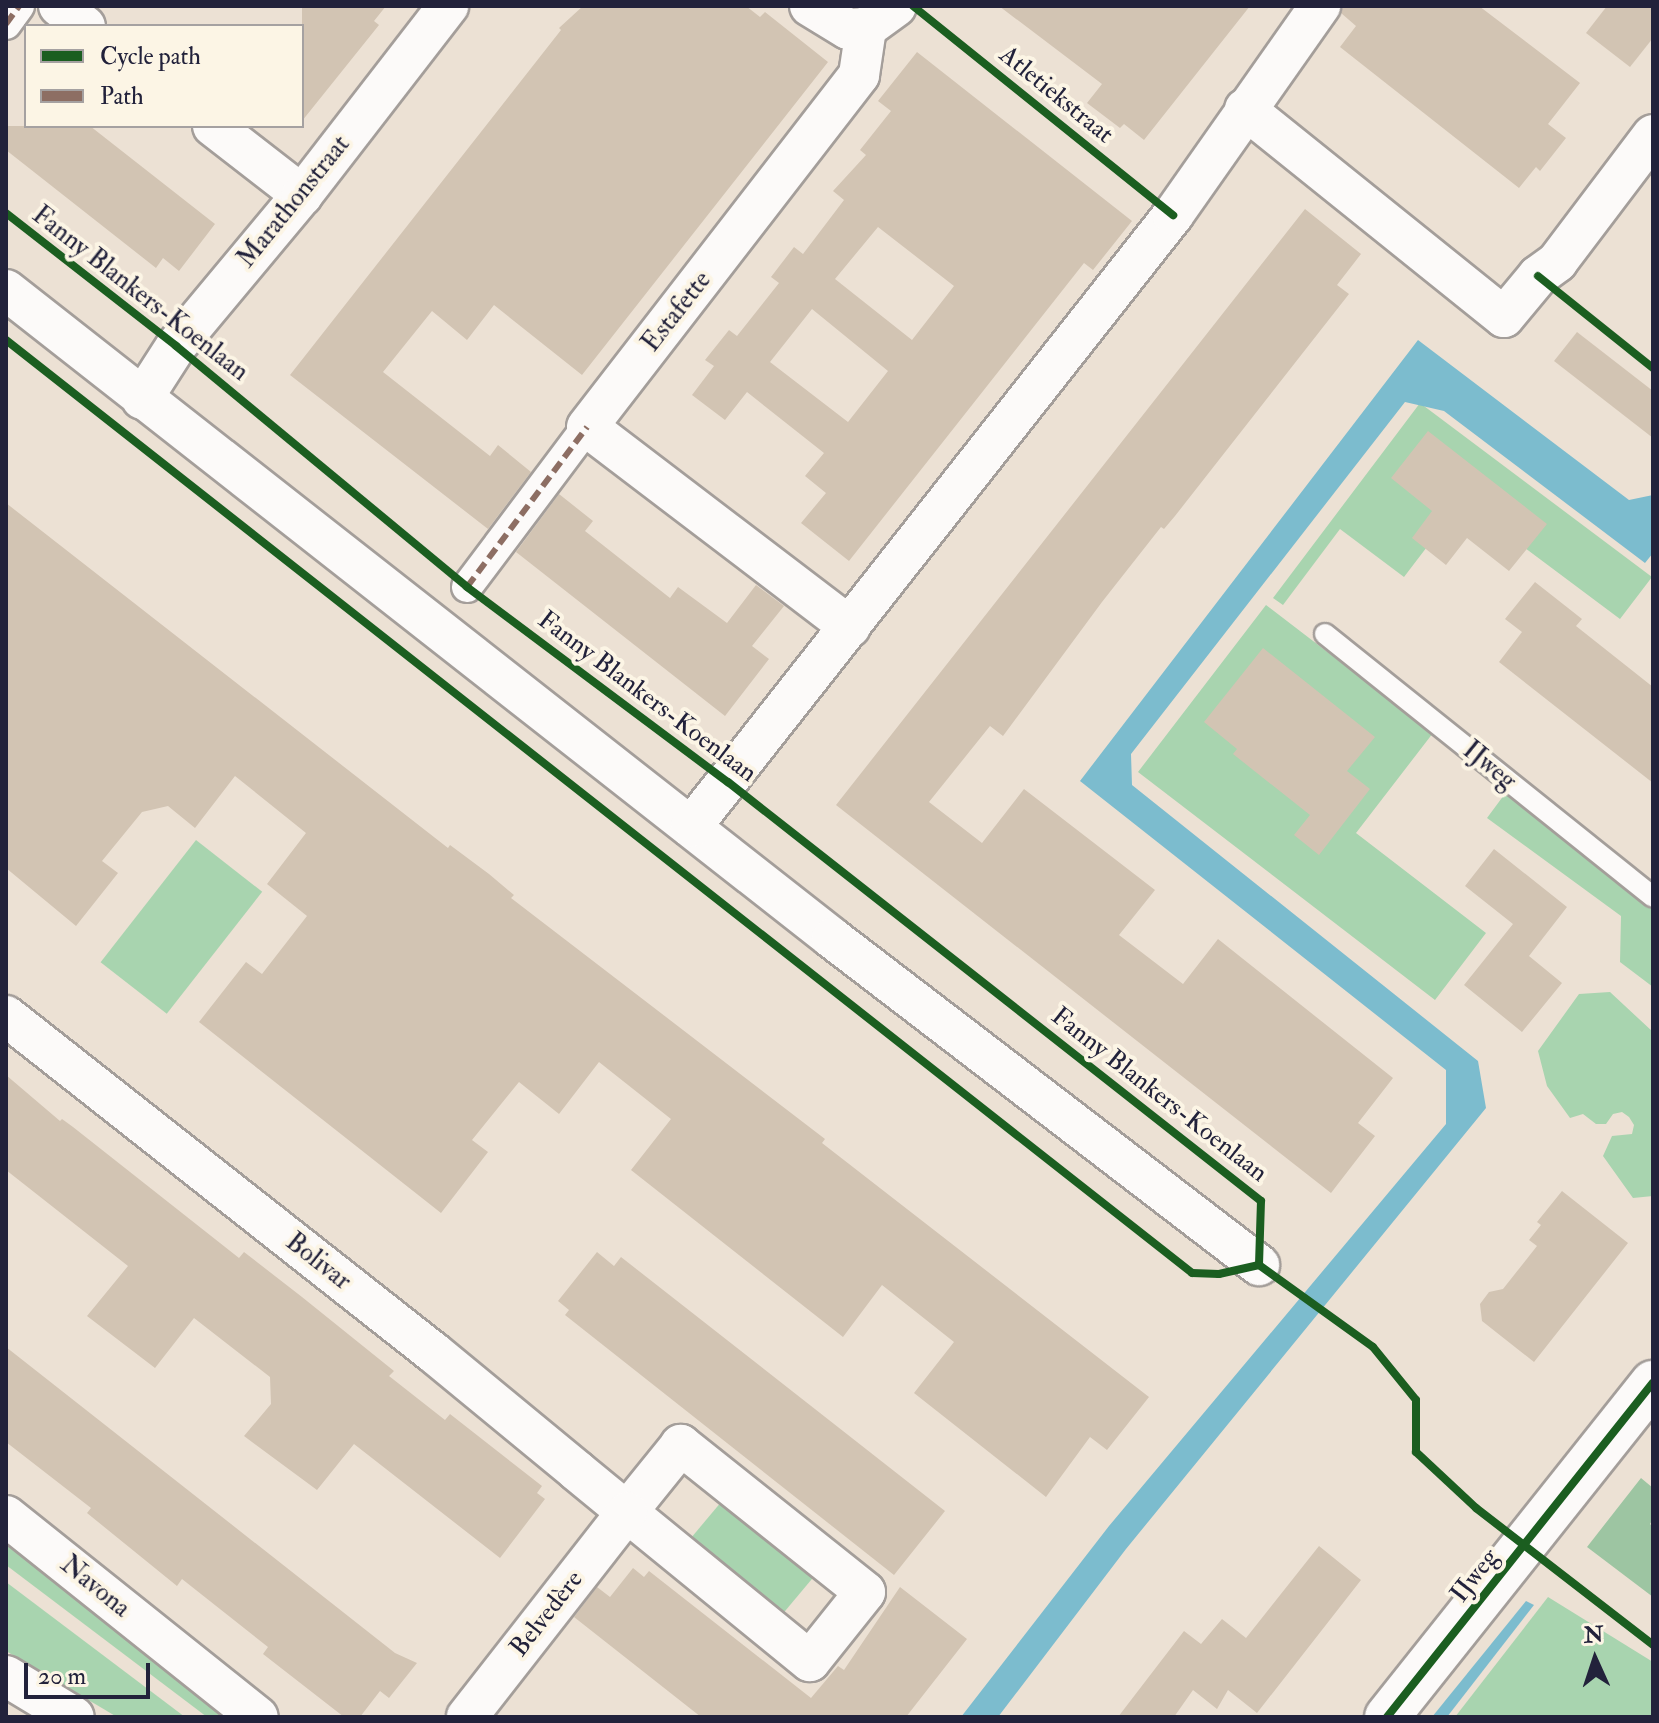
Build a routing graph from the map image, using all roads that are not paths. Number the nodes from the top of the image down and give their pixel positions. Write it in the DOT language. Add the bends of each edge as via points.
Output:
graph roads {
  1 [pos="19,6"];
  2 [pos="59,6"];
  3 [pos="448,6"];
  4 [pos="810,6"];
  5 [pos="1320,6"];
  6 [pos="881,17"];
  7 [pos="6,24"];
  8 [pos="82,24"];
  9 [pos="1245,109"];
  10 [pos="216,128"];
  11 [pos="1653,135"];
  12 [pos="302,195"];
  13 [pos="6,290"];
  14 [pos="142,399"];
  15 [pos="587,427"];
  16 [pos="467,587"];
  17 [pos="850,627"];
  18 [pos="1325,634"];
  19 [pos="691,827"];
  20 [pos="1653,897"];
  21 [pos="6,1016"];
  22 [pos="1259,1265"];
  23 [pos="1653,1383"];
  24 [pos="627,1512"];
  25 [pos="6,1516"];
  26 [pos="6,1676"];
  27 [pos="74,1717"];
  28 [pos="258,1717"];
  29 [pos="467,1717"];
  30 [pos="1387,1717"];
  1 -- 7 [label="street"];
  2 -- 8 [label="street"];
  3 -- 12 [label="street, Marathonstraat"];
  4 -- 6 [label="street" via="848,29"];
  5 -- 9 [label="street"];
  6 -- 15 [label="street, Estafette" via="859,75"];
  9 -- 11 [label="street" via="1504,317 1557,262"];
  9 -- 17 [label="street" via="1173,215"];
  10 -- 12 [label="street"];
  12 -- 14 [label="street, Marathonstraat" via="176,346"];
  13 -- 14 [label="street"];
  14 -- 19 [label="street"];
  15 -- 16 [label="street, Estafette"];
  15 -- 17 [label="street"];
  17 -- 19 [label="street"];
  18 -- 20 [label="lane, IJweg"];
  19 -- 22 [label="street"];
  21 -- 24 [label="street, Bolivar"];
  23 -- 30 [label="street, IJweg"];
  24 -- 24 [label="street, Bolivar" via="681,1445 865,1592 810,1661"];
  24 -- 29 [label="street, Belvedère"];
  25 -- 28 [label="street, Navona"];
  26 -- 27 [label="street"];
}
